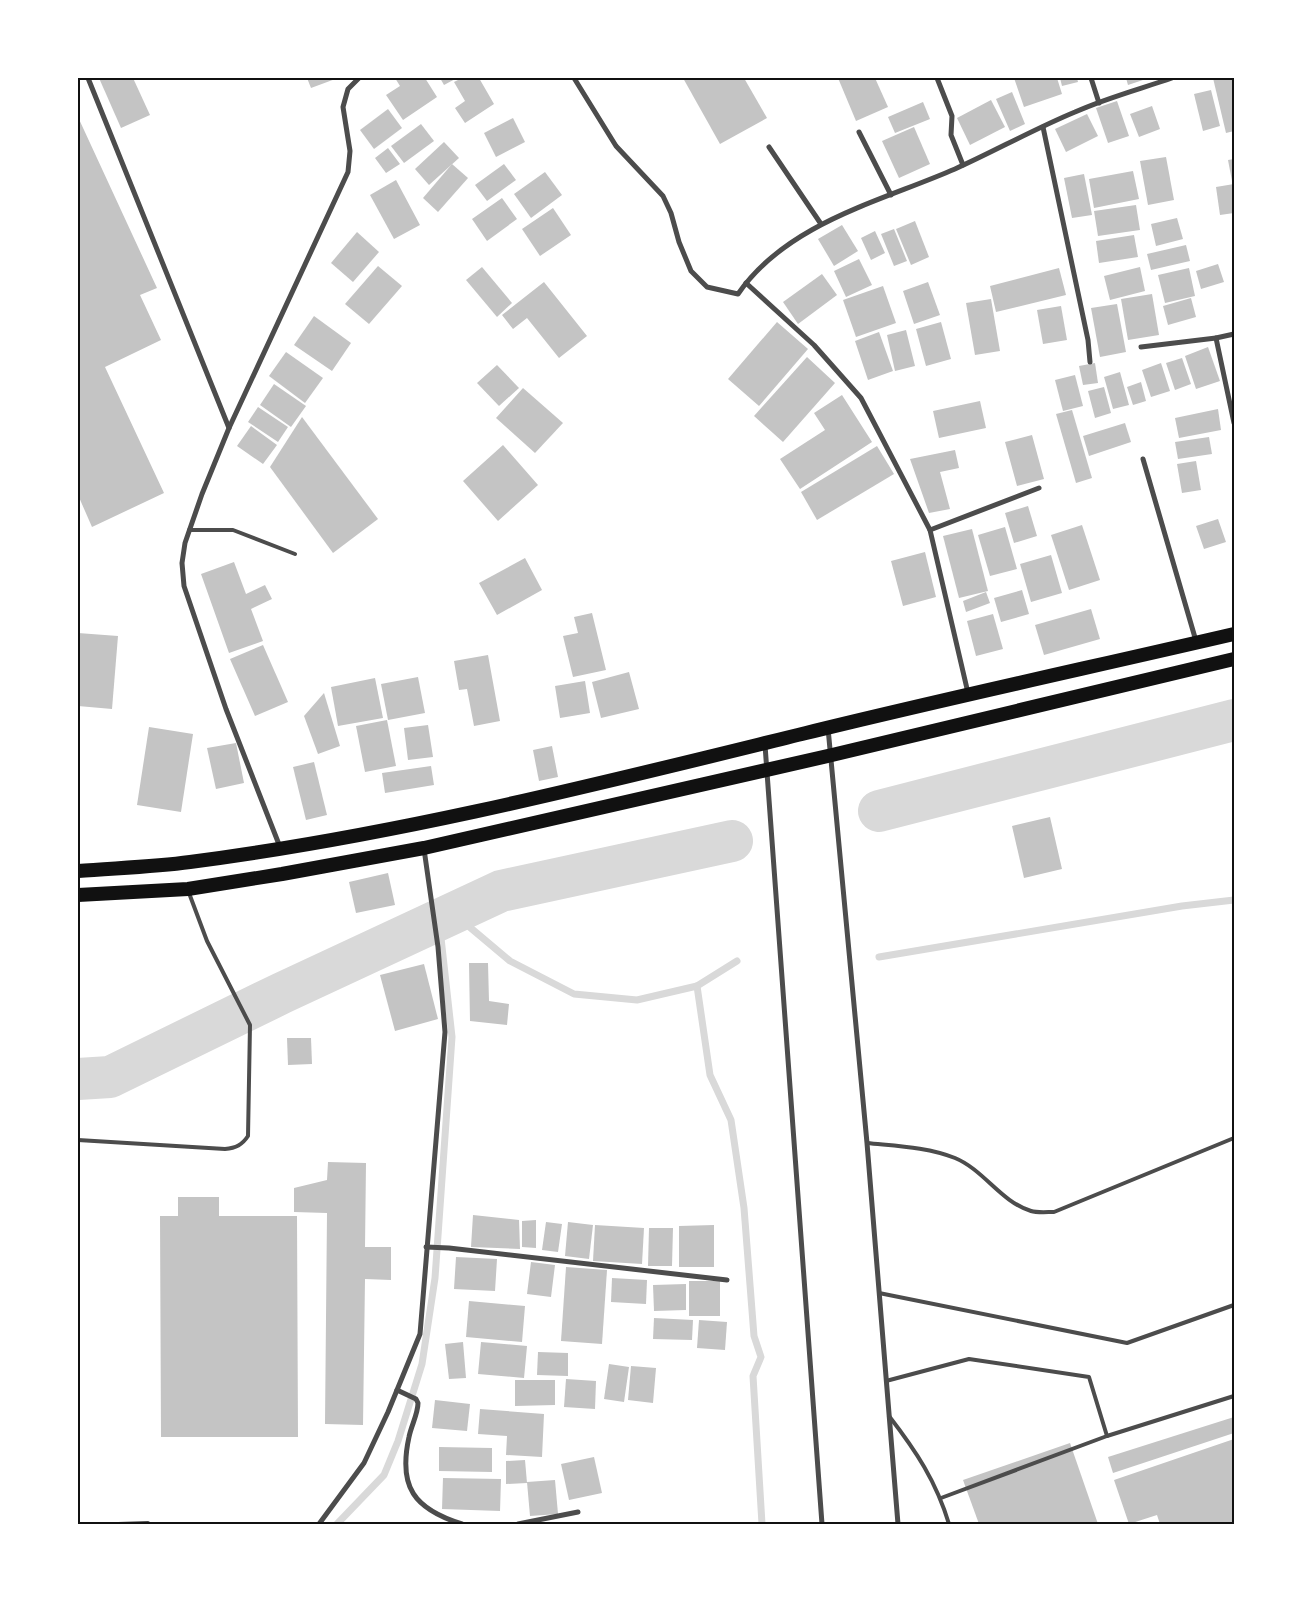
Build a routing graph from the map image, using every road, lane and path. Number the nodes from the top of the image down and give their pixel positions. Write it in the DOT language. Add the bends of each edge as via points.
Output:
graph roads {
  1 [pos="88,78"];
  2 [pos="359,78"];
  3 [pos="574,78"];
  4 [pos="936,78"];
  5 [pos="1091,78"];
  6 [pos="1172,78"];
  7 [pos="1100,103"];
  8 [pos="1044,127"];
  9 [pos="859,132"];
  10 [pos="769,147"];
  11 [pos="963,165"];
  12 [pos="891,195"];
  13 [pos="822,224"];
  14 [pos="746,283"];
  15 [pos="1234,334"];
  16 [pos="1216,338"];
  17 [pos="1141,347"];
  18 [pos="1090,362"];
  19 [pos="1234,423"];
  20 [pos="230,428"];
  21 [pos="1143,459"];
  22 [pos="1039,488"];
  23 [pos="189,530"];
  24 [pos="930,530"];
  25 [pos="295,554"];
  26 [pos="1234,634"];
  27 [pos="1197,643"];
  28 [pos="1234,659"];
  29 [pos="968,694"];
  30 [pos="828,728"];
  31 [pos="765,743"];
  32 [pos="832,755"];
  33 [pos="768,769"];
  34 [pos="424,848"];
  35 [pos="281,849"];
  36 [pos="78,871"];
  37 [pos="188,888"];
  38 [pos="78,895"];
  39 [pos="1234,1138"];
  40 [pos="78,1140"];
  41 [pos="867,1142"];
  42 [pos="426,1248"];
  43 [pos="727,1280"];
  44 [pos="879,1293"];
  45 [pos="1234,1305"];
  46 [pos="886,1381"];
  47 [pos="397,1390"];
  48 [pos="1234,1396"];
  49 [pos="889,1415"];
  50 [pos="1107,1436"];
  51 [pos="941,1498"];
  52 [pos="578,1512"];
  53 [pos="148,1523"];
  54 [pos="118,1524"];
  55 [pos="319,1524"];
  56 [pos="462,1524"];
  57 [pos="518,1524"];
  58 [pos="822,1524"];
  59 [pos="898,1524"];
  60 [pos="949,1524"];
  1 -- 20 [label="street"];
  2 -- 20 [label="street" via="348,88 343,107 350,151 348,172"];
  3 -- 14 [label="street" via="616,146 663,196 691,271 707,287 738,294"];
  4 -- 11 [label="street" via="952,116 951,135"];
  5 -- 7 [label="street"];
  6 -- 7 [label="street"];
  7 -- 8 [label="street"];
  8 -- 11 [label="street"];
  8 -- 18 [label="street"];
  9 -- 12 [label="street"];
  10 -- 13 [label="street"];
  11 -- 12 [label="street"];
  12 -- 13 [label="street"];
  13 -- 14 [label="street" via="780,250"];
  14 -- 24 [label="street" via="814,345 861,398"];
  15 -- 16 [label="street"];
  16 -- 17 [label="street"];
  16 -- 19 [label="street"];
  20 -- 23 [label="street"];
  21 -- 27 [label="street"];
  22 -- 24 [label="street"];
  23 -- 25 [label="lane" via="233,530"];
  23 -- 35 [label="street" via="182,563 184,586 226,709"];
  24 -- 29 [label="street"];
  26 -- 27 [label="highway"];
  27 -- 29 [label="highway"];
  28 -- 32 [label="highway"];
  29 -- 30 [label="highway"];
  30 -- 31 [label="highway"];
  30 -- 32 [label="street"];
  31 -- 33 [label="street"];
  31 -- 35 [label="highway" via="505,806"];
  32 -- 33 [label="highway"];
  32 -- 41 [label="street"];
  33 -- 34 [label="highway"];
  33 -- 58 [label="street"];
  34 -- 37 [label="highway"];
  34 -- 42 [label="street" via="438,947 445,1032"];
  35 -- 36 [label="highway" via="186,863"];
  37 -- 38 [label="highway"];
  37 -- 40 [label="lane" via="207,940 249,1022 248,1136 243,1144 225,1149"];
  39 -- 41 [label="lane" via="1054,1212 1032,1212 1012,1202 981,1174 956,1158 927,1150"];
  41 -- 44 [label="street"];
  42 -- 43 [label="street"];
  42 -- 47 [label="street" via="420,1334"];
  44 -- 45 [label="lane" via="1127,1343"];
  44 -- 46 [label="street"];
  46 -- 49 [label="street"];
  46 -- 50 [label="lane" via="970,1360 1089,1377"];
  47 -- 55 [label="street" via="364,1463"];
  47 -- 56 [label="street" via="416,1399 418,1406 406,1459 414,1497 424,1506"];
  48 -- 50 [label="lane"];
  49 -- 51 [label="lane" via="919,1454"];
  49 -- 59 [label="street"];
  50 -- 51 [label="lane"];
  51 -- 60 [label="lane"];
  52 -- 57 [label="street"];
  53 -- 54 [label="lane"];
}
